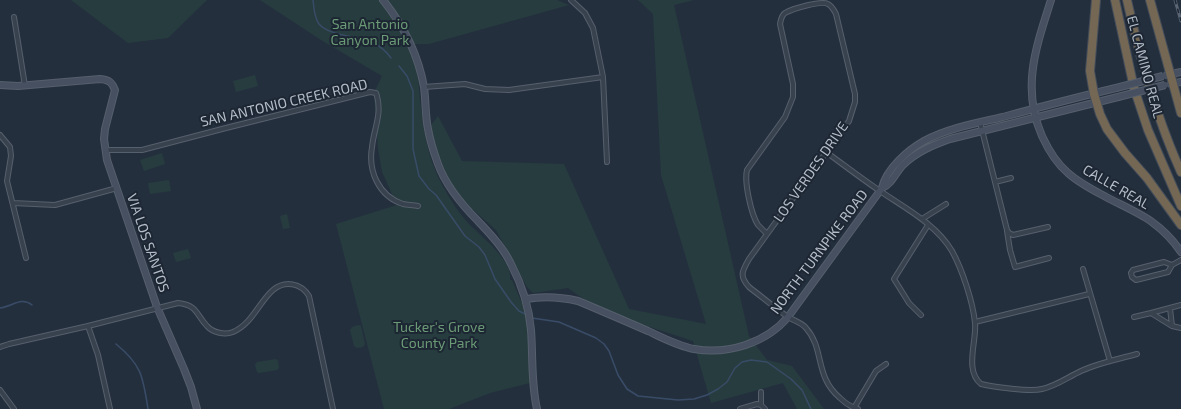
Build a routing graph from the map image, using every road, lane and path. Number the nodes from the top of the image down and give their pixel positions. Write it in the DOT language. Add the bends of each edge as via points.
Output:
graph roads {
  1 [pos="383,0"];
  2 [pos="571,0"];
  3 [pos="1051,0"];
  4 [pos="1096,0"];
  5 [pos="1114,0"];
  6 [pos="1128,0"];
  7 [pos="1150,0"];
  8 [pos="14,17"];
  9 [pos="1173,74"];
  10 [pos="603,77"];
  11 [pos="1175,83"];
  12 [pos="0,85"];
  13 [pos="25,86"];
  14 [pos="424,87"];
  15 [pos="1094,94"];
  16 [pos="1096,102"];
  17 [pos="1033,109"];
  18 [pos="1181,113"];
  19 [pos="1035,118"];
  20 [pos="980,122"];
  21 [pos="982,131"];
  22 [pos="0,135"];
  23 [pos="106,150"];
  24 [pos="826,152"];
  25 [pos="607,162"];
  26 [pos="1181,172"];
  27 [pos="1011,178"];
  28 [pos="995,182"];
  29 [pos="117,188"];
  30 [pos="881,189"];
  31 [pos="13,204"];
  32 [pos="946,204"];
  33 [pos="418,206"];
  34 [pos="1181,206"];
  35 [pos="922,220"];
  36 [pos="928,225"];
  37 [pos="1181,226"];
  38 [pos="1048,227"];
  39 [pos="1007,230"];
  40 [pos="767,234"];
  41 [pos="1181,252"];
  42 [pos="26,258"];
  43 [pos="1049,258"];
  44 [pos="1181,260"];
  45 [pos="1172,265"];
  46 [pos="1082,269"];
  47 [pos="1089,294"];
  48 [pos="526,299"];
  49 [pos="1181,305"];
  50 [pos="157,307"];
  51 [pos="1170,308"];
  52 [pos="1151,313"];
  53 [pos="920,315"];
  54 [pos="788,317"];
  55 [pos="1134,317"];
  56 [pos="975,322"];
  57 [pos="88,326"];
  58 [pos="1172,326"];
  59 [pos="1181,328"];
  60 [pos="0,347"];
  61 [pos="1137,354"];
  62 [pos="1110,361"];
  63 [pos="886,364"];
  64 [pos="0,390"];
  65 [pos="761,392"];
  66 [pos="761,405"];
  67 [pos="856,408"];
  68 [pos="14,409"];
  69 [pos="110,409"];
  70 [pos="197,409"];
  71 [pos="333,409"];
  72 [pos="537,409"];
  73 [pos="740,409"];
  74 [pos="765,409"];
  1 -- 14 [label="main road" via="394,13 412,45"];
  2 -- 10 [label="street" via="585,13 593,28"];
  3 -- 17 [label="main road, CALLE REAL" via="1031,75"];
  4 -- 15 [label="highway" via="1090,71"];
  5 -- 34 [label="highway, EL CAMINO REAL" via="1134,88 1151,137"];
  6 -- 26 [label="highway, EL CAMINO REAL" via="1147,80"];
  7 -- 9 [label="highway"];
  8 -- 13 [label="street"];
  9 -- 11 [label="highway"];
  9 -- 15 [label="main road, NORTH TURNPIKE ROAD, bridge"];
  10 -- 14 [label="street" via="509,90 485,89 465,84"];
  10 -- 25 [label="street"];
  11 -- 16 [label="main road, NORTH TURNPIKE ROAD, bridge"];
  11 -- 18 [label="highway"];
  12 -- 13 [label="main road"];
  13 -- 23 [label="main road, VIA LOS SANTOS" via="100,79 110,82 115,90 105,129"];
  14 -- 48 [label="main road" via="428,129 445,180 507,256"];
  15 -- 16 [label="highway"];
  15 -- 17 [label="main road, NORTH TURNPIKE ROAD"];
  16 -- 19 [label="main road, NORTH TURNPIKE ROAD"];
  16 -- 37 [label="highway" via="1107,129 1147,178"];
  17 -- 19 [label="main road, CALLE REAL"];
  17 -- 20 [label="main road, NORTH TURNPIKE ROAD"];
  19 -- 21 [label="main road, NORTH TURNPIKE ROAD"];
  19 -- 41 [label="main road, CALLE REAL" via="1051,153 1068,173 1151,221"];
  20 -- 21 [label="street"];
  20 -- 30 [label="main road, NORTH TURNPIKE ROAD" via="938,135 916,146 899,161"];
  21 -- 28 [label="street"];
  21 -- 30 [label="main road, NORTH TURNPIKE ROAD" via="941,142 920,152 902,165"];
  22 -- 31 [label="street" via="10,147 7,181"];
  23 -- 29 [label="main road, VIA LOS SANTOS"];
  23 -- 33 [label="street, SAN ANTONIO CREEK ROAD" via="142,150 370,92 377,96 380,112 371,148 371,168 382,190 391,198 403,204"];
  24 -- 30 [label="street"];
  24 -- 40 [label="street, LOS VERDES DRIVE"];
  24 -- 40 [label="street, LOS VERDES DRIVE" via="849,121 855,102 836,14 828,4 817,3 791,10 781,18 793,97 785,117 746,174 752,210 758,224"];
  27 -- 28 [label="street"];
  28 -- 39 [label="street"];
  29 -- 31 [label="street" via="55,205"];
  29 -- 50 [label="main road, VIA LOS SANTOS"];
  30 -- 35 [label="street"];
  30 -- 54 [label="main road, NORTH TURNPIKE ROAD"];
  31 -- 42 [label="street"];
  32 -- 35 [label="street"];
  35 -- 36 [label="street"];
  36 -- 53 [label="street" via="894,279"];
  36 -- 56 [label="street" via="941,236 956,259"];
  38 -- 39 [label="street" via="1013,235"];
  39 -- 43 [label="street" via="1016,267"];
  40 -- 54 [label="street, LOS VERDES DRIVE" via="745,265 742,276 749,287"];
  44 -- 45 [label="street"];
  45 -- 45 [label="street" via="1164,262 1133,270 1131,273 1136,280 1168,272"];
  46 -- 47 [label="street"];
  47 -- 56 [label="street"];
  47 -- 62 [label="street"];
  48 -- 54 [label="main road, NORTH TURNPIKE ROAD" via="547,297 578,301 676,343 708,350 753,342 769,334"];
  48 -- 72 [label="main road"];
  49 -- 51 [label="street"];
  50 -- 57 [label="street"];
  50 -- 70 [label="main road, VIA LOS SANTOS" via="184,369"];
  50 -- 71 [label="street" via="184,303 198,312 209,328 216,332 231,332 251,318 273,290 280,286 296,284 309,296"];
  51 -- 52 [label="street"];
  51 -- 58 [label="street"];
  52 -- 55 [label="street"];
  52 -- 58 [label="street"];
  54 -- 67 [label="street" via="799,322 810,332 826,383 838,396"];
  56 -- 62 [label="street" via="974,375 981,384 1040,389"];
  57 -- 60 [label="street"];
  57 -- 69 [label="street" via="98,355"];
  58 -- 59 [label="street"];
  61 -- 62 [label="street"];
  63 -- 67 [label="street" via="876,371"];
  64 -- 68 [label="street"];
  65 -- 66 [label="street"];
  66 -- 73 [label="street"];
  66 -- 74 [label="street"];
}
